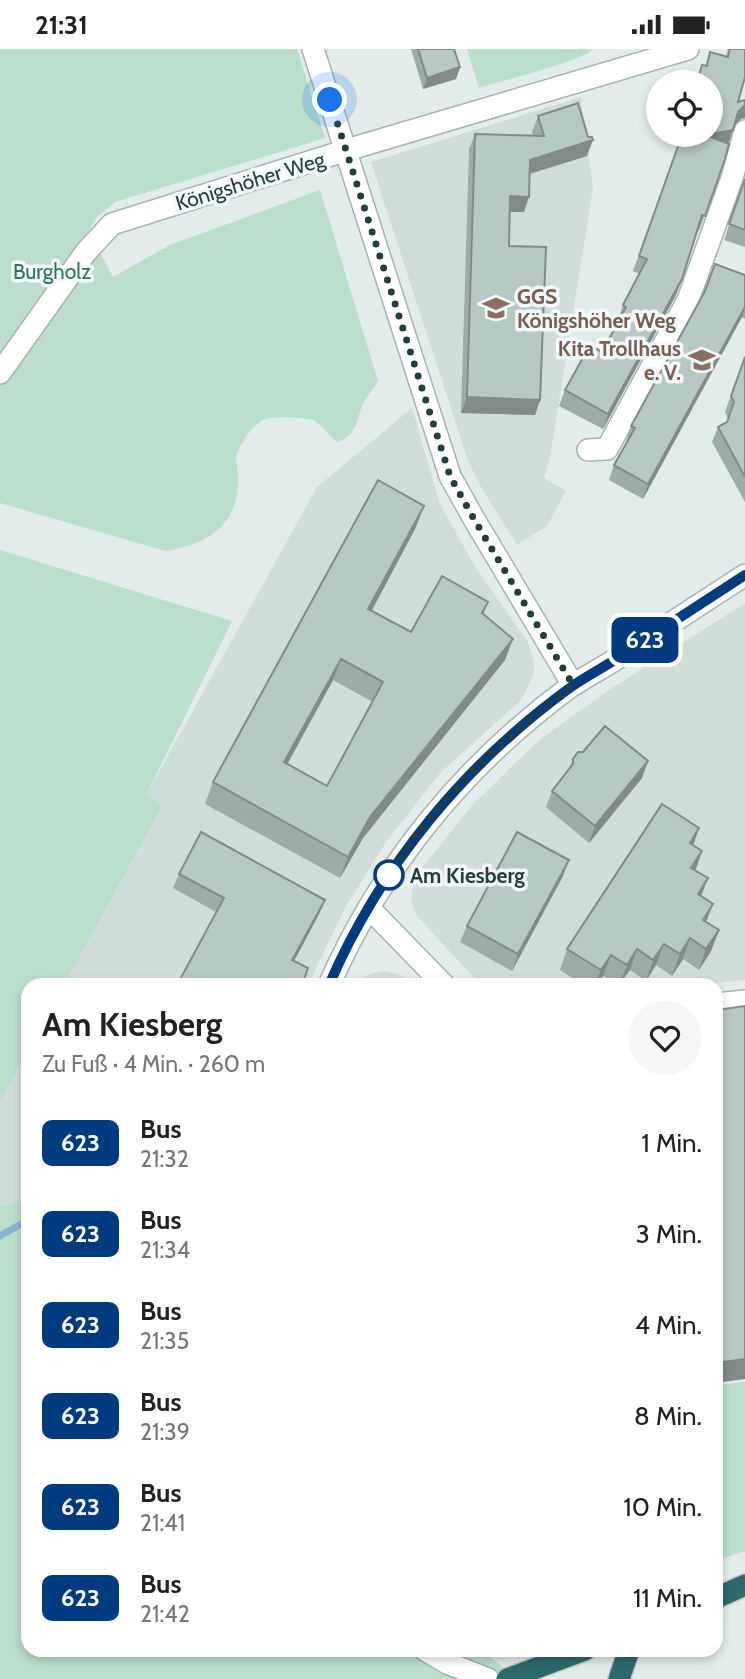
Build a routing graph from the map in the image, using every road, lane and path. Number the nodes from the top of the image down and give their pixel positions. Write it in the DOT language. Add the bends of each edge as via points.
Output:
graph roads {
  1 [pos="313,49"];
  2 [pos="688,49"];
  3 [pos="745,131"];
  4 [pos="346,151"];
  5 [pos="0,373"];
  6 [pos="588,450"];
  7 [pos="745,575"];
  8 [pos="573,685"];
  9 [pos="369,908"];
  10 [pos="333,978"];
  11 [pos="437,978"];
  12 [pos="745,1001"];
  13 [pos="723,1003"];
  14 [pos="745,1585"];
  15 [pos="723,1595"];
  16 [pos="439,1657"];
  17 [pos="566,1657"];
  18 [pos="627,1657"];
  19 [pos="488,1679"];
  20 [pos="507,1679"];
  21 [pos="620,1679"];
  1 -- 4 [label="street"];
  2 -- 4 [label="street, Königshöher Weg"];
  3 -- 6 [label="street" via="688,300 607,449"];
  4 -- 5 [label="street, Königshöher Weg" via="112,224 86,252"];
  4 -- 8 [label="street" via="450,476"];
  7 -- 8 [label="street"];
  8 -- 9 [label="street" via="528,720 450,795 401,855"];
  9 -- 10 [label="street"];
  9 -- 11 [label="street"];
  12 -- 13 [label="street"];
  14 -- 15 [label="highway"];
  16 -- 19 [label="street"];
  17 -- 20 [label="highway"];
  18 -- 21 [label="highway"];
}
